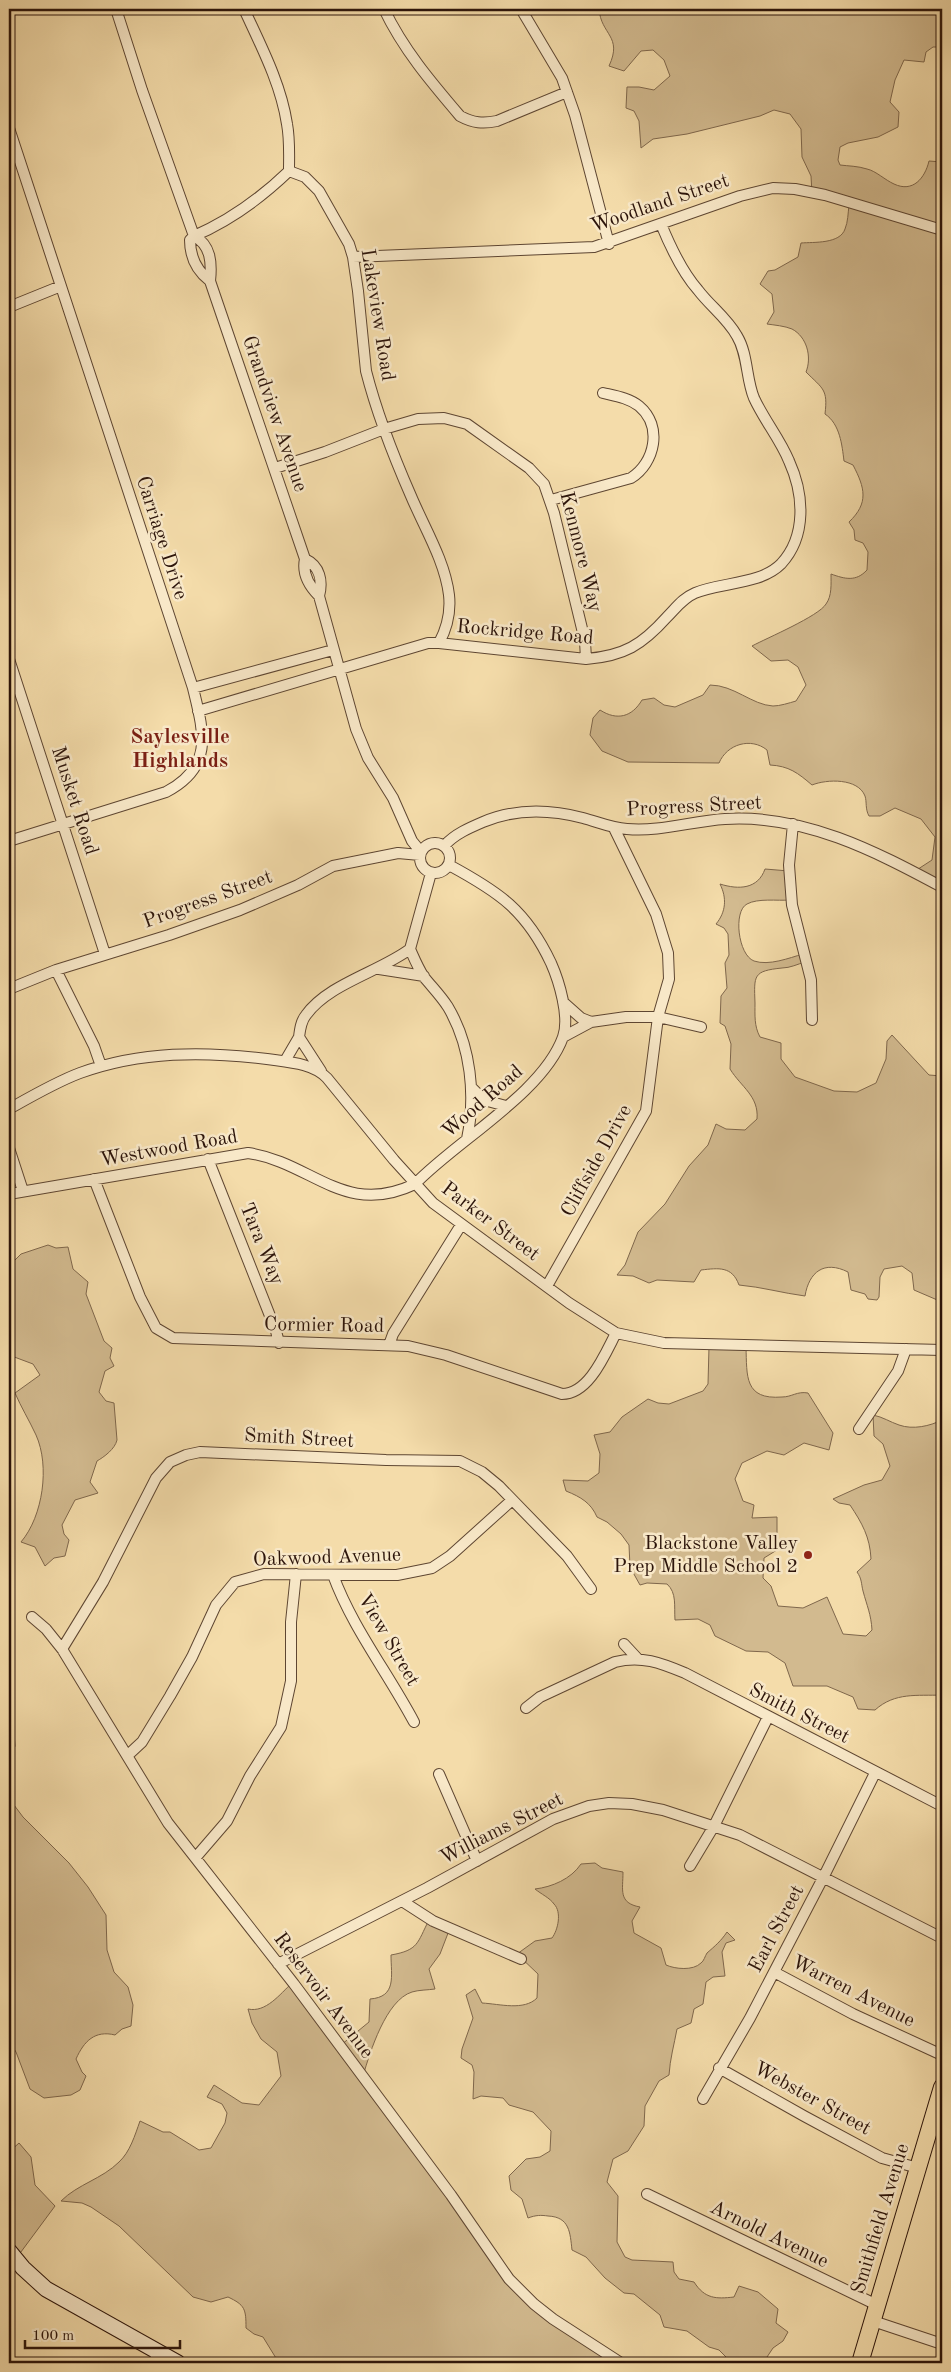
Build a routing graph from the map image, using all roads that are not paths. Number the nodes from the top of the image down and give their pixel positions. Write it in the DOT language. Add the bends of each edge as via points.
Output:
graph roads {
  1 [pos="116,9"];
  2 [pos="244,9"];
  3 [pos="384,9"];
  4 [pos="521,9"];
  5 [pos="567,92"];
  6 [pos="9,128"];
  7 [pos="289,171"];
  8 [pos="661,224"];
  9 [pos="942,230"];
  10 [pos="194,236"];
  11 [pos="609,244"];
  12 [pos="353,257"];
  13 [pos="210,281"];
  14 [pos="61,286"];
  15 [pos="9,307"];
  16 [pos="603,393"];
  17 [pos="384,429"];
  18 [pos="275,468"];
  19 [pos="550,500"];
  20 [pos="439,642"];
  21 [pos="333,650"];
  22 [pos="9,659"];
  23 [pos="586,659"];
  24 [pos="338,670"];
  25 [pos="192,688"];
  26 [pos="198,711"];
  27 [pos="62,823"];
  28 [pos="793,824"];
  29 [pos="614,828"];
  30 [pos="9,841"];
  31 [pos="445,845"];
  32 [pos="420,854"];
  33 [pos="449,865"];
  34 [pos="431,873"];
  35 [pos="942,887"];
  36 [pos="410,949"];
  37 [pos="105,954"];
  38 [pos="379,969"];
  39 [pos="56,970"];
  40 [pos="424,976"];
  41 [pos="9,989"];
  42 [pos="563,1002"];
  43 [pos="658,1017"];
  44 [pos="812,1020"];
  45 [pos="591,1022"];
  46 [pos="701,1027"];
  47 [pos="299,1037"];
  48 [pos="563,1037"];
  49 [pos="285,1062"];
  50 [pos="101,1066"];
  51 [pos="321,1071"];
  52 [pos="471,1087"];
  53 [pos="506,1106"];
  54 [pos="9,1109"];
  55 [pos="467,1139"];
  56 [pos="9,1148"];
  57 [pos="208,1159"];
  58 [pos="94,1179"];
  59 [pos="415,1184"];
  60 [pos="23,1191"];
  61 [pos="9,1194"];
  62 [pos="461,1225"];
  63 [pos="547,1286"];
  64 [pos="616,1333"];
  65 [pos="279,1343"];
  66 [pos="390,1345"];
  67 [pos="906,1349"];
  68 [pos="942,1350"];
  69 [pos="860,1429"];
  70 [pos="511,1501"];
  71 [pos="296,1574"];
  72 [pos="334,1575"];
  73 [pos="591,1589"];
  74 [pos="32,1617"];
  75 [pos="624,1644"];
  76 [pos="62,1649"];
  77 [pos="637,1658"];
  78 [pos="526,1708"];
  79 [pos="768,1717"];
  80 [pos="414,1722"];
  81 [pos="128,1755"];
  82 [pos="875,1773"];
  83 [pos="439,1774"];
  84 [pos="942,1806"];
  85 [pos="714,1826"];
  86 [pos="196,1857"];
  87 [pos="477,1861"];
  88 [pos="690,1866"];
  89 [pos="824,1876"];
  90 [pos="402,1900"];
  91 [pos="942,1938"];
  92 [pos="521,1959"];
  93 [pos="278,1964"];
  94 [pos="774,1972"];
  95 [pos="942,2055"];
  96 [pos="719,2068"];
  97 [pos="941,2096"];
  98 [pos="703,2099"];
  99 [pos="918,2168"];
  100 [pos="647,2194"];
  101 [pos="9,2251"];
  102 [pos="875,2313"];
  103 [pos="942,2344"];
  104 [pos="156,2358"];
  105 [pos="178,2363"];
  106 [pos="621,2363"];
  107 [pos="860,2363"];
  1 -- 10 [label="street, Grandview Avenue"];
  2 -- 7 [label="street" via="283,105 289,136"];
  3 -- 5 [label="street" via="422,72 460,116 468,120 497,121"];
  4 -- 5 [label="street" via="550,56"];
  5 -- 11 [label="street"];
  6 -- 14 [label="street, Carriage Drive"];
  7 -- 10 [label="street" via="246,207"];
  7 -- 12 [label="street, Lakeview Road" via="305,177 320,191"];
  8 -- 9 [label="street, Woodland Street" via="746,194 773,188 825,195"];
  8 -- 11 [label="street, Woodland Street"];
  8 -- 23 [label="street, Rockridge Road" via="697,289 739,339 754,398 790,461 801,506 800,523 795,544 780,564 768,572 688,596 639,644 621,654"];
  10 -- 13 [label="street, Grandview Avenue" via="204,242 209,254"];
  10 -- 13 [label="street, Grandview Avenue" via="190,240 192,256"];
  11 -- 12 [label="street, Woodland Street" via="566,250"];
  12 -- 17 [label="street, Lakeview Road" via="366,371"];
  13 -- 18 [label="street, Grandview Avenue"];
  14 -- 15 [label="street"];
  14 -- 25 [label="street, Carriage Drive"];
  16 -- 19 [label="street" via="629,400 648,416 653,436 649,460 640,473 631,478"];
  17 -- 18 [label="street, Kenmore Way"];
  17 -- 19 [label="street, Kenmore Way" via="430,418 467,424 539,477"];
  17 -- 20 [label="street, Lakeview Road" via="445,578 450,608 448,624"];
  18 -- 21 [label="street, Grandview Avenue" via="305,559 306,577 319,596"];
  19 -- 23 [label="street, Kenmore Way" via="585,642"];
  20 -- 23 [label="street, Rockridge Road"];
  20 -- 24 [label="street, Rockridge Road"];
  21 -- 24 [label="street, Grandview Avenue"];
  21 -- 25 [label="street"];
  22 -- 27 [label="street, Musket Road"];
  24 -- 26 [label="street, Rockridge Road"];
  24 -- 32 [label="street, Grandview Avenue" via="368,758 393,798"];
  25 -- 26 [label="street, Carriage Drive"];
  26 -- 27 [label="street, Carriage Drive" via="202,730 201,751 187,779 166,792"];
  27 -- 30 [label="street, Carriage Drive"];
  27 -- 37 [label="street, Musket Road"];
  28 -- 29 [label="street, Progress Street" via="726,819 649,830"];
  28 -- 35 [label="street, Progress Street" via="844,839"];
  28 -- 44 [label="street" via="789,866 791,898 811,980"];
  29 -- 31 [label="street, Progress Street" via="551,811 526,810 499,815 478,824 451,838"];
  29 -- 43 [label="street, Cliffside Drive" via="651,899 668,953 669,980"];
  31 -- 32 [label="street" via="426,846"];
  31 -- 33 [label="street" via="450,854"];
  32 -- 34 [label="street" via="422,866"];
  32 -- 37 [label="street, Progress Street" via="398,854 341,864 240,910"];
  33 -- 34 [label="street" via="444,871"];
  33 -- 42 [label="street" via="504,897 525,920 554,970"];
  34 -- 36 [label="street"];
  36 -- 38 [label="street"];
  36 -- 40 [label="street"];
  37 -- 39 [label="street, Progress Street"];
  38 -- 40 [label="street"];
  38 -- 47 [label="street" via="324,998 305,1015"];
  39 -- 41 [label="street, Progress Street"];
  39 -- 50 [label="street"];
  40 -- 52 [label="street" via="449,1009 457,1027"];
  42 -- 45 [label="street" via="581,1018"];
  42 -- 48 [label="street"];
  43 -- 45 [label="street, Wood Road"];
  43 -- 46 [label="street, Wood Road"];
  43 -- 63 [label="street, Cliffside Drive" via="646,1111"];
  45 -- 48 [label="street, Wood Road"];
  47 -- 49 [label="street"];
  47 -- 51 [label="street, Parker Street"];
  48 -- 53 [label="street, Wood Road" via="538,1076"];
  49 -- 50 [label="street" via="201,1053 133,1058"];
  49 -- 51 [label="street"];
  50 -- 54 [label="street"];
  51 -- 59 [label="street, Parker Street"];
  52 -- 53 [label="street" via="484,1100"];
  52 -- 55 [label="street"];
  53 -- 55 [label="street, Wood Road"];
  55 -- 59 [label="street, Wood Road"];
  56 -- 60 [label="street"];
  57 -- 58 [label="street, Westwood Road"];
  57 -- 59 [label="street, Westwood Road" via="260,1154 360,1195 394,1193"];
  57 -- 65 [label="street, Tara Way"];
  58 -- 60 [label="street, Westwood Road"];
  58 -- 65 [label="street, Cormier Road" via="140,1297 161,1333 173,1338"];
  59 -- 62 [label="street, Parker Street" via="432,1203"];
  60 -- 61 [label="street, Westwood Road"];
  62 -- 63 [label="street, Parker Street"];
  62 -- 66 [label="street" via="393,1334"];
  63 -- 64 [label="street, Parker Street"];
  64 -- 66 [label="street, Cormier Road" via="588,1381 570,1394 552,1392 446,1355"];
  64 -- 67 [label="street, Parker Street" via="664,1343"];
  65 -- 66 [label="street, Cormier Road"];
  67 -- 68 [label="street, Parker Street"];
  67 -- 69 [label="street" via="898,1371"];
  70 -- 72 [label="street, Oakwood Avenue" via="432,1568 397,1575"];
  70 -- 73 [label="street, Smith Street" via="568,1556"];
  70 -- 76 [label="street, Smith Street" via="482,1472 460,1461 216,1452 186,1455 170,1462 156,1478 98,1590"];
  71 -- 72 [label="street, Oakwood Avenue"];
  71 -- 81 [label="street, Oakwood Avenue" via="250,1576 231,1585 216,1605 170,1696 142,1742"];
  71 -- 86 [label="street" via="291,1622 291,1681 283,1722 227,1821"];
  72 -- 80 [label="street, View Street" via="356,1625"];
  74 -- 76 [label="street, Reservoir Avenue"];
  75 -- 77 [label="street"];
  76 -- 81 [label="street, Reservoir Avenue"];
  77 -- 78 [label="street" via="603,1667"];
  77 -- 79 [label="street, Smith Street" via="685,1673"];
  79 -- 82 [label="street, Smith Street"];
  79 -- 85 [label="street"];
  81 -- 86 [label="street, Reservoir Avenue" via="168,1823"];
  82 -- 84 [label="street, Smith Street"];
  82 -- 89 [label="street, Earl Street"];
  83 -- 87 [label="street"];
  85 -- 87 [label="street, Williams Street" via="643,1806 602,1804 554,1819"];
  85 -- 88 [label="street"];
  85 -- 89 [label="street, Williams Street"];
  86 -- 93 [label="street, Reservoir Avenue"];
  87 -- 90 [label="street, Williams Street"];
  89 -- 91 [label="street, Williams Street"];
  89 -- 94 [label="street, Earl Street"];
  90 -- 92 [label="street" via="433,1922"];
  90 -- 93 [label="street, Williams Street"];
  93 -- 106 [label="street, Reservoir Avenue" via="513,2283 554,2319"];
  94 -- 95 [label="street, Warren Avenue" via="852,2014"];
  94 -- 96 [label="street, Earl Street"];
  96 -- 98 [label="street, Earl Street"];
  96 -- 99 [label="street, Webster Street" via="882,2158"];
  97 -- 99 [label="main road, Smithfield Avenue"];
  99 -- 102 [label="main road, Smithfield Avenue"];
  100 -- 102 [label="street, Arnold Avenue"];
  101 -- 104 [label="street" via="46,2289"];
  102 -- 103 [label="street, Arnold Avenue"];
  102 -- 107 [label="main road, Smithfield Avenue"];
  104 -- 105 [label="street"];
}
